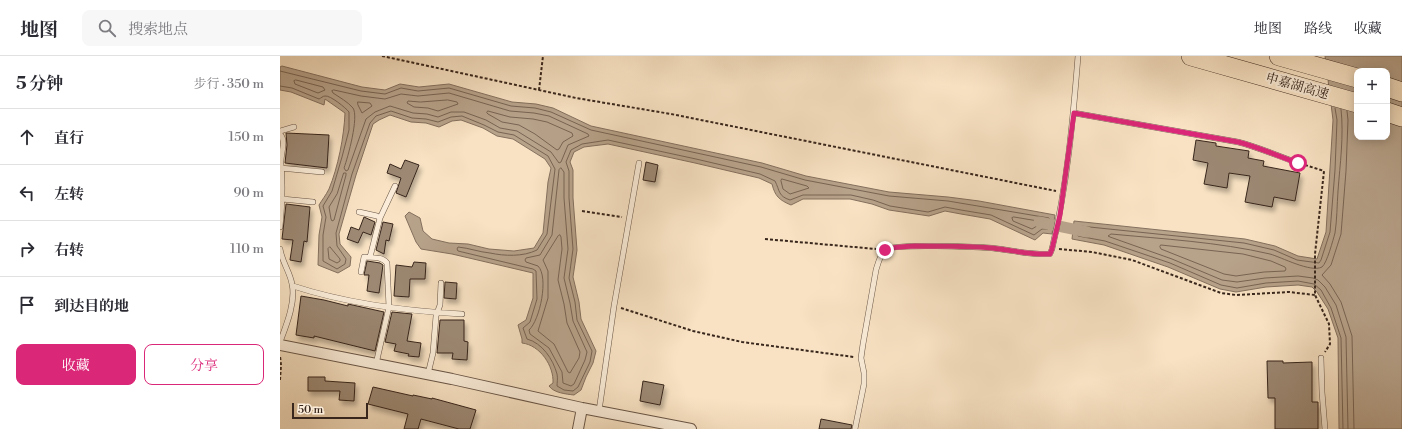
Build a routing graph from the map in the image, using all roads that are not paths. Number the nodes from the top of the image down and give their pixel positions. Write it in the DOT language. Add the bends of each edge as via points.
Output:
graph roads {
  1 [pos="1078,56"];
  2 [pos="1191,56"];
  3 [pos="1279,56"];
  4 [pos="1354,77"];
  5 [pos="1390,88"];
  6 [pos="1402,92"];
  7 [pos="1354,102"];
  8 [pos="1074,113"];
  9 [pos="1390,113"];
  10 [pos="1402,116"];
  11 [pos="294,127"];
  12 [pos="280,132"];
  13 [pos="639,163"];
  14 [pos="1298,163"];
  15 [pos="281,168"];
  16 [pos="322,172"];
  17 [pos="395,186"];
  18 [pos="282,199"];
  19 [pos="313,202"];
  20 [pos="359,212"];
  21 [pos="280,215"];
  22 [pos="380,218"];
  23 [pos="280,226"];
  24 [pos="280,249"];
  25 [pos="281,257"];
  26 [pos="370,258"];
  27 [pos="361,272"];
  28 [pos="442,284"];
  29 [pos="293,286"];
  30 [pos="389,307"];
  31 [pos="437,312"];
  32 [pos="462,314"];
  33 [pos="280,343"];
  34 [pos="1321,358"];
  35 [pos="376,364"];
  36 [pos="428,374"];
  37 [pos="582,408"];
  38 [pos="599,411"];
  39 [pos="578,429"];
  40 [pos="691,429"];
  41 [pos="855,429"];
  42 [pos="1325,429"];
  1 -- 8 [label="lane"];
  2 -- 7 [label="highway, 申嘉湖高速"];
  3 -- 4 [label="highway, 申嘉湖高速"];
  5 -- 6 [label="highway"];
  8 -- 14 [label="lane" via="1238,142"];
  8 -- 41 [label="lane" via="1060,215 1050,254 1039,255 991,248 922,246 885,250 876,270 862,358 864,384"];
  9 -- 10 [label="highway"];
  11 -- 12 [label="lane"];
  12 -- 15 [label="lane" via="283,142"];
  13 -- 38 [label="lane"];
  15 -- 16 [label="lane"];
  15 -- 18 [label="lane"];
  17 -- 22 [label="lane"];
  18 -- 19 [label="lane"];
  18 -- 21 [label="lane"];
  20 -- 22 [label="lane"];
  21 -- 23 [label="lane"];
  22 -- 26 [label="lane"];
  24 -- 25 [label="lane"];
  25 -- 29 [label="lane"];
  26 -- 27 [label="lane" via="364,257"];
  26 -- 30 [label="lane" via="379,258 387,263"];
  28 -- 31 [label="lane"];
  29 -- 30 [label="lane" via="334,298"];
  29 -- 33 [label="lane" via="288,319"];
  30 -- 31 [label="lane"];
  30 -- 35 [label="lane"];
  31 -- 32 [label="lane"];
  31 -- 36 [label="lane"];
  33 -- 35 [label="street"];
  34 -- 42 [label="lane"];
  35 -- 36 [label="street"];
  36 -- 37 [label="street"];
  37 -- 38 [label="street"];
  37 -- 39 [label="street"];
  38 -- 40 [label="street"];
}
